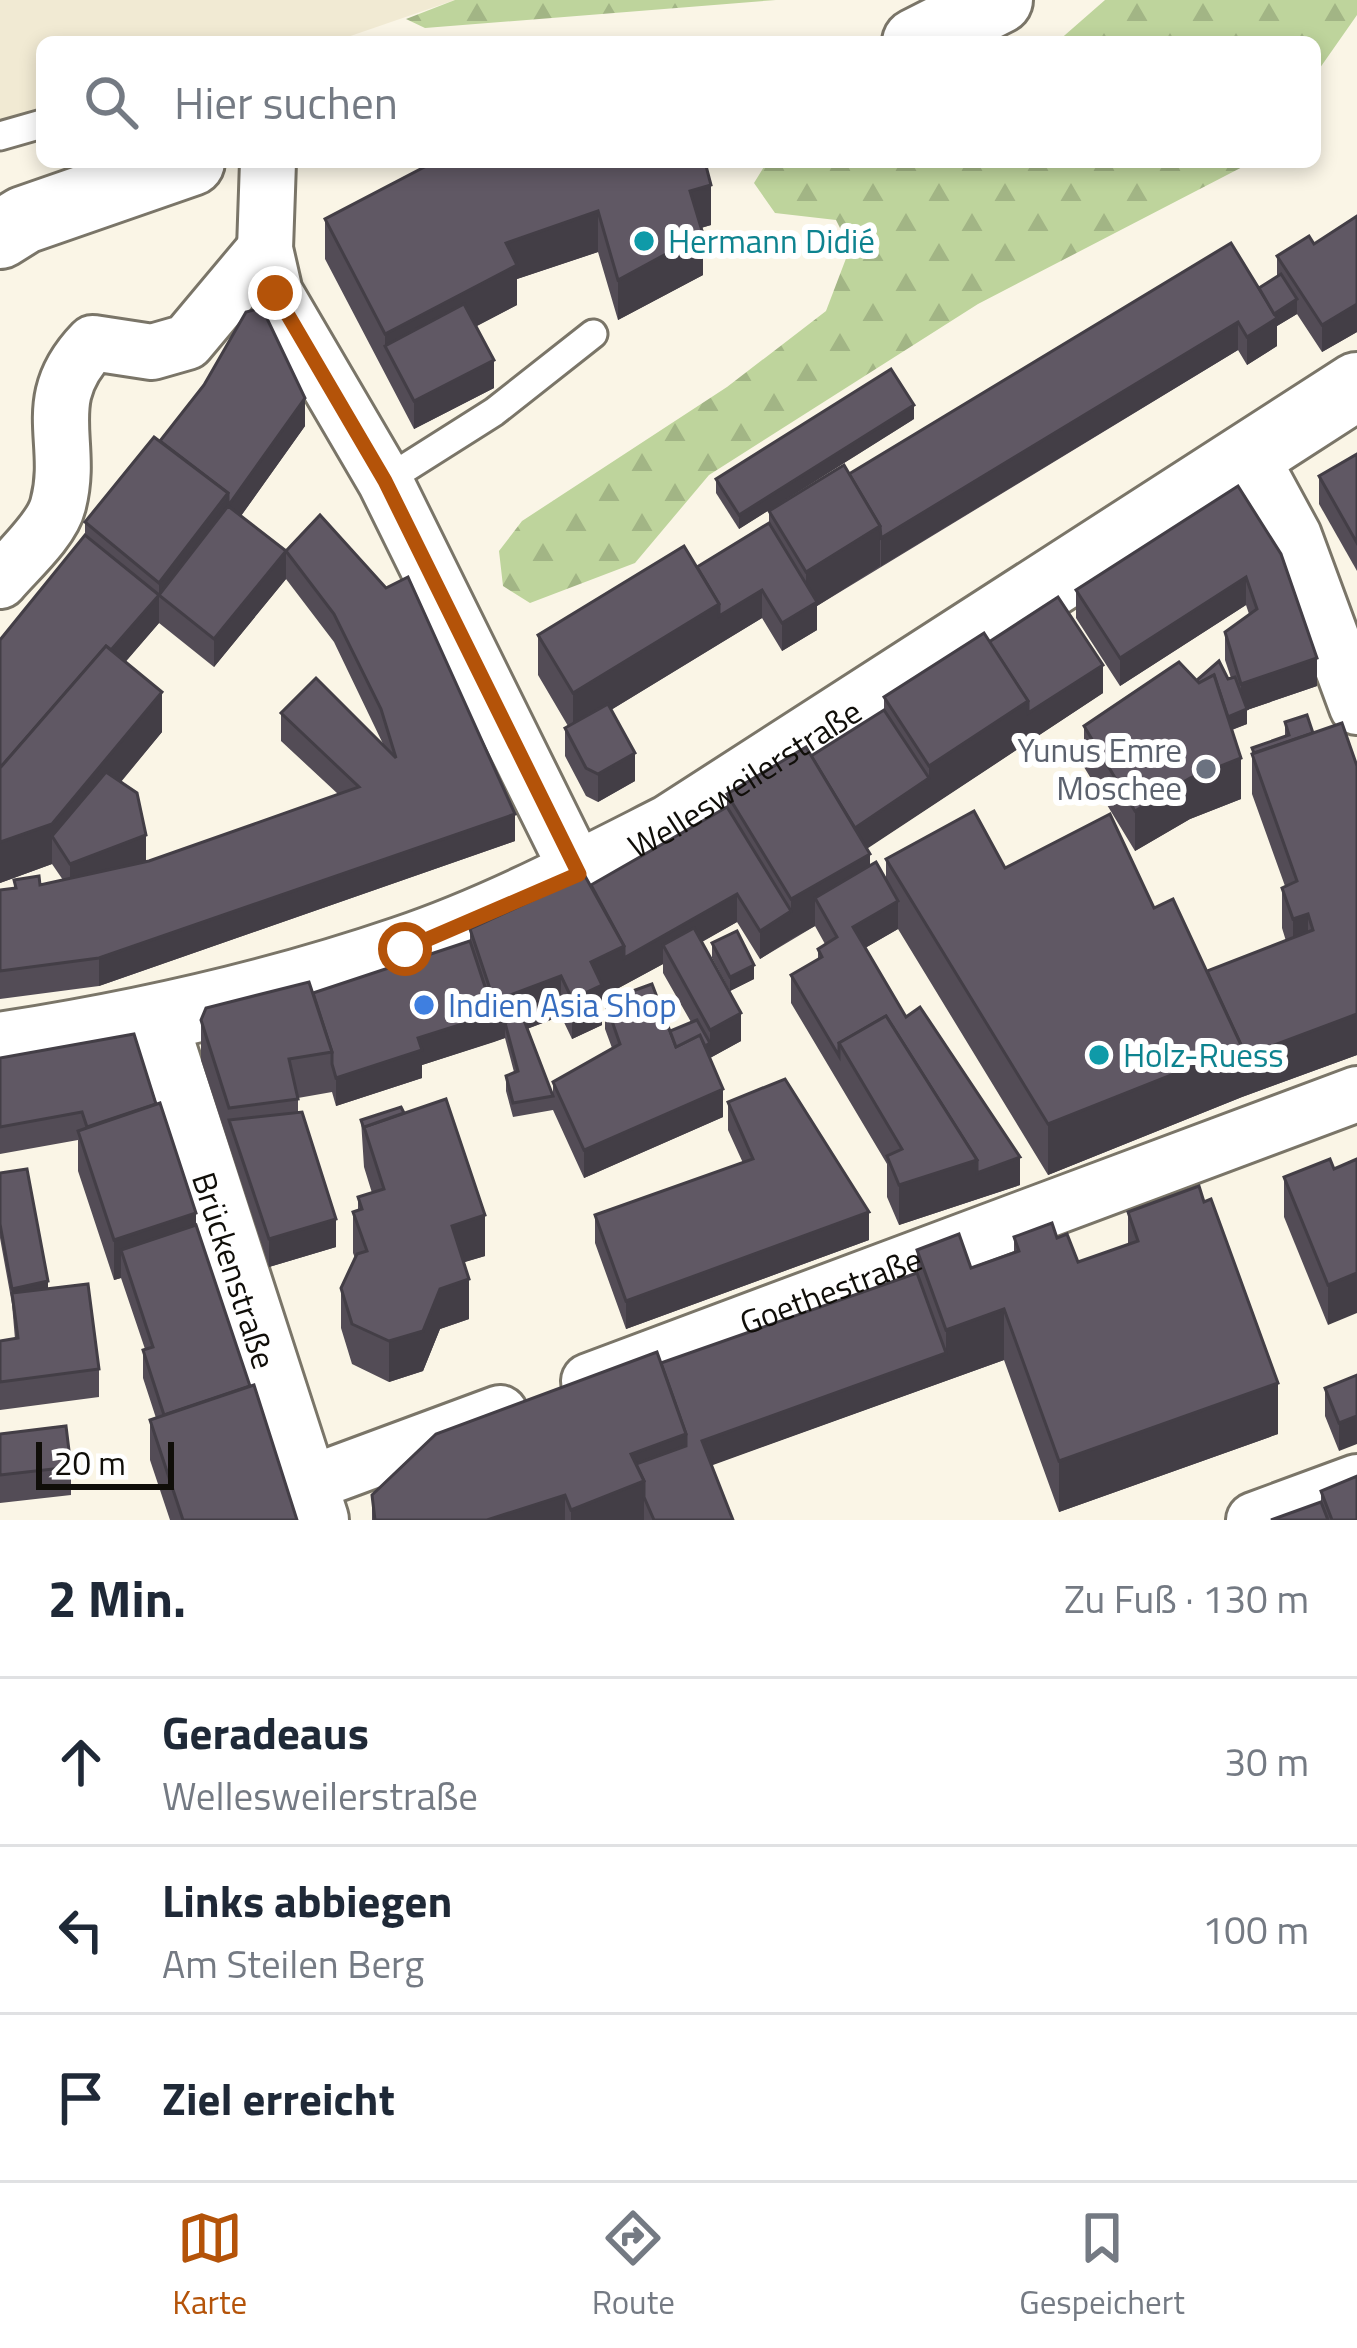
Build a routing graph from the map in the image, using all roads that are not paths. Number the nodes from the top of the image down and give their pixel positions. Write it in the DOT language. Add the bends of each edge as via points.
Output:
graph roads {
  1 [pos="999,0"];
  2 [pos="928,36"];
  3 [pos="36,126"];
  4 [pos="0,136"];
  5 [pos="173,168"];
  6 [pos="268,168"];
  7 [pos="0,235"];
  8 [pos="265,248"];
  9 [pos="593,334"];
  10 [pos="1357,386"];
  11 [pos="1250,455"];
  12 [pos="385,481"];
  13 [pos="0,581"];
  14 [pos="1357,706"];
  15 [pos="579,874"];
  16 [pos="154,1022"];
  17 [pos="0,1046"];
  18 [pos="1357,1094"];
  19 [pos="1357,1482"];
  20 [pos="309,1503"];
  21 [pos="1254,1520"];
  1 -- 2 [label="street"];
  3 -- 4 [label="lane"];
  5 -- 7 [label="street"];
  6 -- 8 [label="street"];
  8 -- 12 [label="street" via="275,293"];
  8 -- 13 [label="street" via="187,342 152,352 93,343 71,365 60,392 58,508"];
  9 -- 12 [label="lane" via="494,412"];
  10 -- 11 [label="street, Wellesweilerstraße"];
  11 -- 14 [label="street" via="1294,536"];
  11 -- 15 [label="street, Wellesweilerstraße" via="671,828"];
  12 -- 15 [label="street"];
  15 -- 16 [label="street, Wellesweilerstraße" via="405,949"];
  16 -- 17 [label="street, Wellesweilerstraße"];
  16 -- 20 [label="street, Brückenstraße"];
  18 -- 20 [label="street, Goethestraße"];
  19 -- 21 [label="street"];
}
